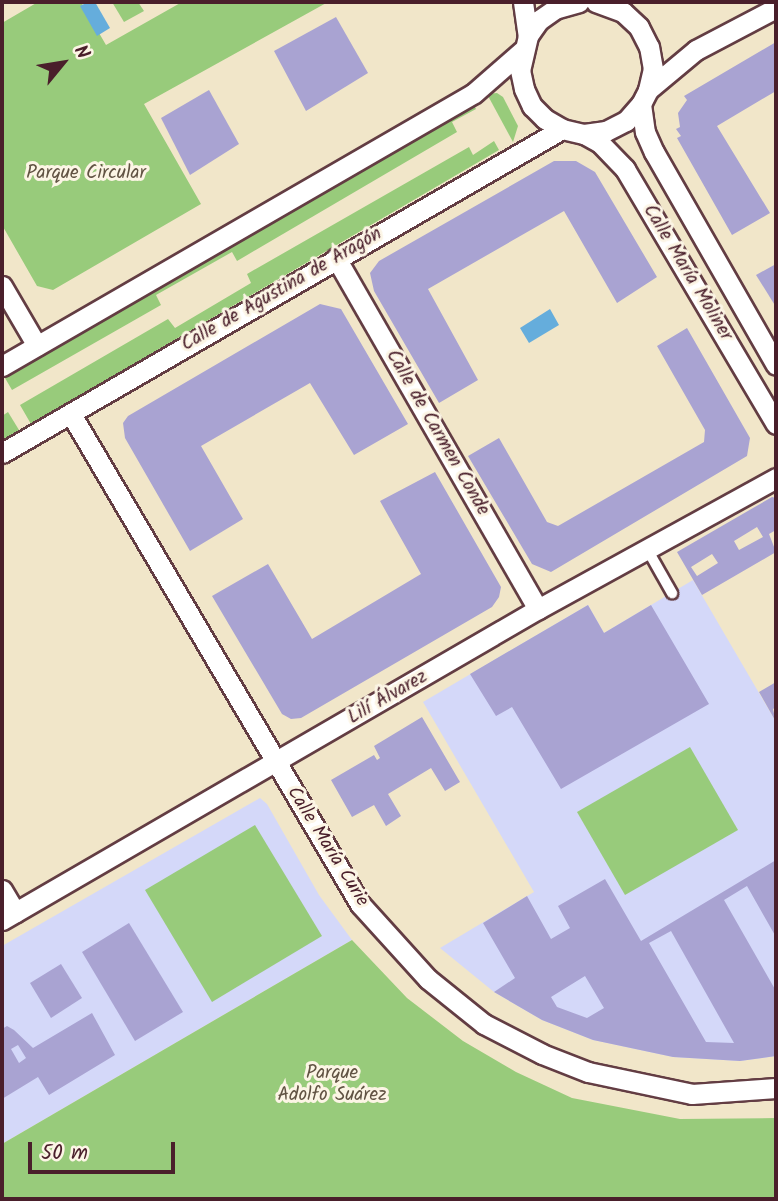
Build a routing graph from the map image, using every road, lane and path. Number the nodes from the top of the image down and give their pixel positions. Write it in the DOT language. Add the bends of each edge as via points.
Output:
graph roads {
  1 [pos="523,2"];
  2 [pos="579,2"];
  3 [pos="602,2"];
  4 [pos="776,8"];
  5 [pos="525,43"];
  6 [pos="645,97"];
  7 [pos="562,129"];
  8 [pos="584,134"];
  9 [pos="336,258"];
  10 [pos="2,285"];
  11 [pos="37,346"];
  12 [pos="776,365"];
  13 [pos="2,366"];
  14 [pos="71,414"];
  15 [pos="776,424"];
  16 [pos="2,453"];
  17 [pos="776,478"];
  18 [pos="647,549"];
  19 [pos="673,593"];
  20 [pos="538,609"];
  21 [pos="276,763"];
  22 [pos="2,890"];
  23 [pos="8,916"];
  24 [pos="776,1088"];
  1 -- 5 [label="street"];
  2 -- 5 [label="street" via="539,20"];
  3 -- 6 [label="street, Calle María Moliner" via="639,27 649,47 653,69"];
  4 -- 6 [label="street" via="696,50"];
  5 -- 7 [label="street" via="520,70 528,97 545,120"];
  5 -- 11 [label="street" via="474,93"];
  6 -- 8 [label="street" via="626,121 606,131"];
  6 -- 12 [label="street, Calle María Moliner" via="645,132 654,152"];
  7 -- 8 [label="street"];
  7 -- 9 [label="street, Calle de Agustina de Aragón"];
  8 -- 15 [label="street, Calle María Moliner" via="600,143 625,169"];
  9 -- 14 [label="street, Calle de Agustina de Aragón"];
  9 -- 20 [label="street, Calle de Carmen Conde"];
  10 -- 11 [label="street"];
  11 -- 13 [label="street"];
  14 -- 16 [label="street, Calle de Agustina de Aragón"];
  14 -- 21 [label="street, Calle María Curie"];
  17 -- 18 [label="street, Lilí Álvarez"];
  18 -- 19 [label="lane"];
  18 -- 20 [label="street, Lilí Álvarez"];
  20 -- 21 [label="street, Lilí Álvarez"];
  21 -- 23 [label="street, Lilí Álvarez"];
  21 -- 24 [label="street, Calle María Curie" via="360,904 428,979 476,1019 588,1072 692,1094"];
  22 -- 23 [label="street"];
}
